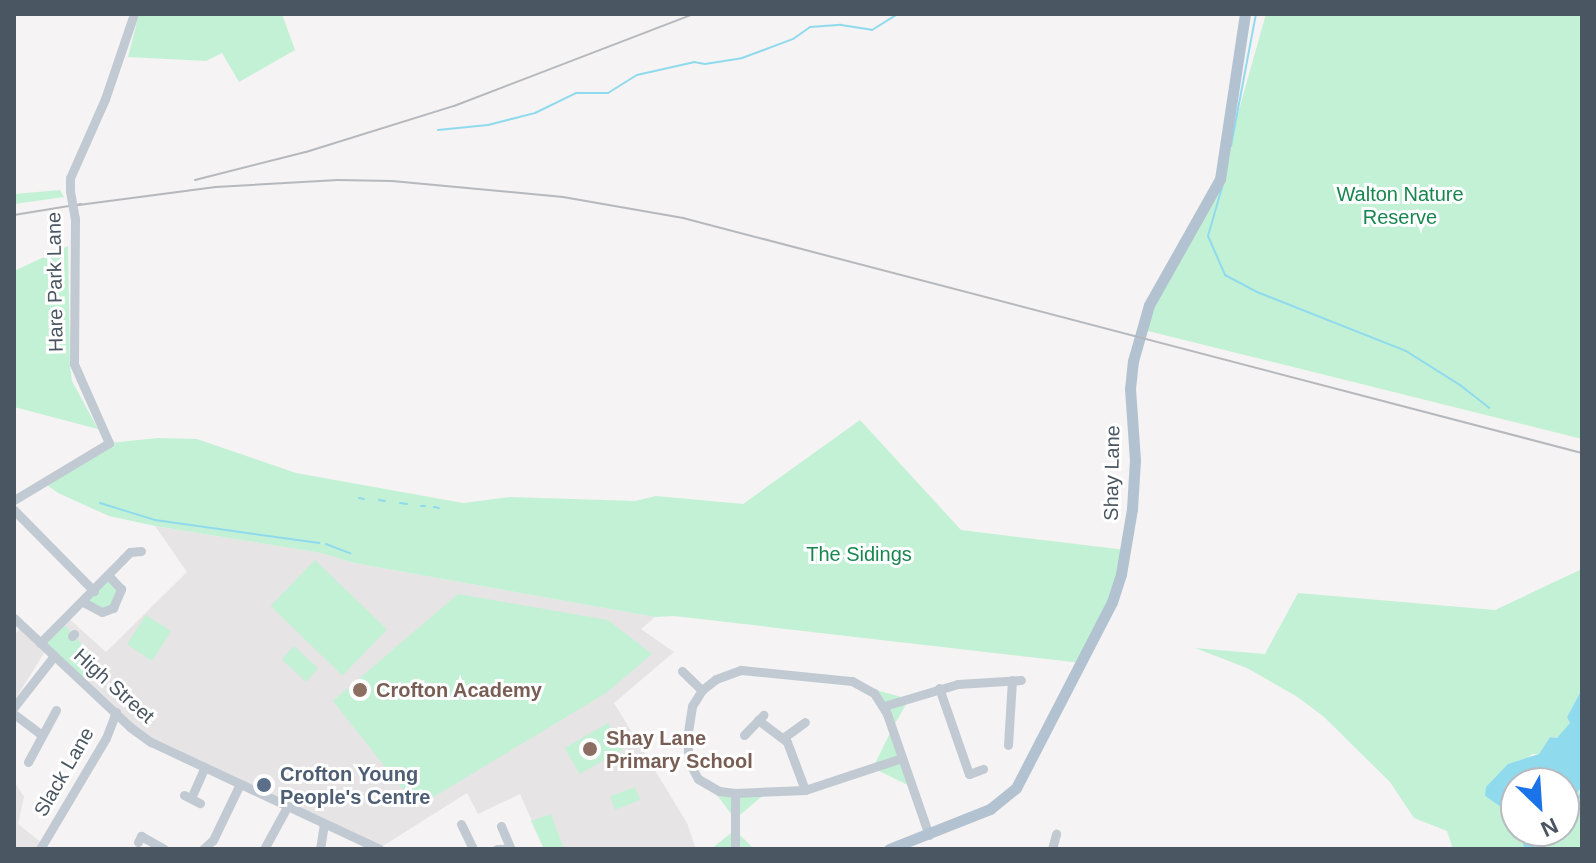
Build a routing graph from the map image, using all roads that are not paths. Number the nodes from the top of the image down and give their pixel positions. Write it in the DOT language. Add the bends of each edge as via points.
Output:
graph roads {
  1 [pos="134,14"];
  2 [pos="1245,14"];
  3 [pos="14,500"];
  4 [pos="14,510"];
  5 [pos="132,550"];
  6 [pos="110,574"];
  7 [pos="94,591"];
  8 [pos="83,602"];
  9 [pos="14,618"];
  10 [pos="40,643"];
  11 [pos="54,656"];
  12 [pos="682,671"];
  13 [pos="939,688"];
  14 [pos="702,690"];
  15 [pos="884,706"];
  16 [pos="14,707"];
  17 [pos="56,710"];
  18 [pos="116,712"];
  19 [pos="14,714"];
  20 [pos="805,722"];
  21 [pos="42,735"];
  22 [pos="744,735"];
  23 [pos="783,738"];
  24 [pos="1006,739"];
  25 [pos="902,758"];
  26 [pos="28,762"];
  27 [pos="204,769"];
  28 [pos="983,769"];
  29 [pos="239,786"];
  30 [pos="805,790"];
  31 [pos="735,793"];
  32 [pos="192,799"];
  33 [pos="287,807"];
  34 [pos="324,823"];
  35 [pos="461,824"];
  36 [pos="501,826"];
  37 [pos="929,835"];
  38 [pos="138,842"];
  39 [pos="40,849"];
  40 [pos="164,849"];
  41 [pos="203,849"];
  42 [pos="264,849"];
  43 [pos="320,849"];
  44 [pos="379,849"];
  45 [pos="473,849"];
  46 [pos="497,849"];
  47 [pos="504,849"];
  48 [pos="511,849"];
  49 [pos="735,849"];
  50 [pos="889,849"];
  1 -- 3 [label="street, Hare Park Lane, bridge" via="70,178 75,218 74,364 109,443"];
  2 -- 37 [label="main road, Shay Lane" via="1220,179 1149,305 1133,361 1132,509 1112,602 1016,788 990,809"];
  4 -- 7 [label="street"];
  5 -- 6 [label="street"];
  6 -- 7 [label="street"];
  6 -- 8 [label="street" via="121,589 113,608 95,611"];
  7 -- 8 [label="street"];
  8 -- 10 [label="street"];
  9 -- 10 [label="street, High Street"];
  10 -- 11 [label="street, High Street"];
  11 -- 16 [label="street"];
  11 -- 18 [label="street, High Street"];
  12 -- 14 [label="street"];
  13 -- 15 [label="street"];
  13 -- 24 [label="street" via="1016,680"];
  13 -- 28 [label="street" via="969,774"];
  14 -- 15 [label="street" via="732,672 762,670 852,681 874,693"];
  14 -- 31 [label="street" via="688,722 689,762 702,782"];
  15 -- 25 [label="street"];
  17 -- 21 [label="street"];
  18 -- 27 [label="street, High Street" via="151,742"];
  18 -- 39 [label="street, Slack Lane"];
  19 -- 21 [label="street"];
  20 -- 23 [label="street"];
  21 -- 26 [label="street"];
  22 -- 23 [label="street" via="760,717"];
  23 -- 30 [label="street"];
  25 -- 30 [label="street"];
  25 -- 37 [label="street"];
  27 -- 29 [label="street, High Street"];
  27 -- 32 [label="street"];
  29 -- 33 [label="street, High Street"];
  29 -- 41 [label="street" via="213,840"];
  30 -- 31 [label="street"];
  31 -- 49 [label="street"];
  33 -- 34 [label="street, High Street"];
  33 -- 42 [label="street"];
  34 -- 43 [label="street"];
  34 -- 44 [label="street, High Street"];
  35 -- 45 [label="street"];
  36 -- 48 [label="street"];
  37 -- 50 [label="main road, Shay Lane"];
  38 -- 40 [label="street" via="141,836"];
  46 -- 47 [label="street"];
}
